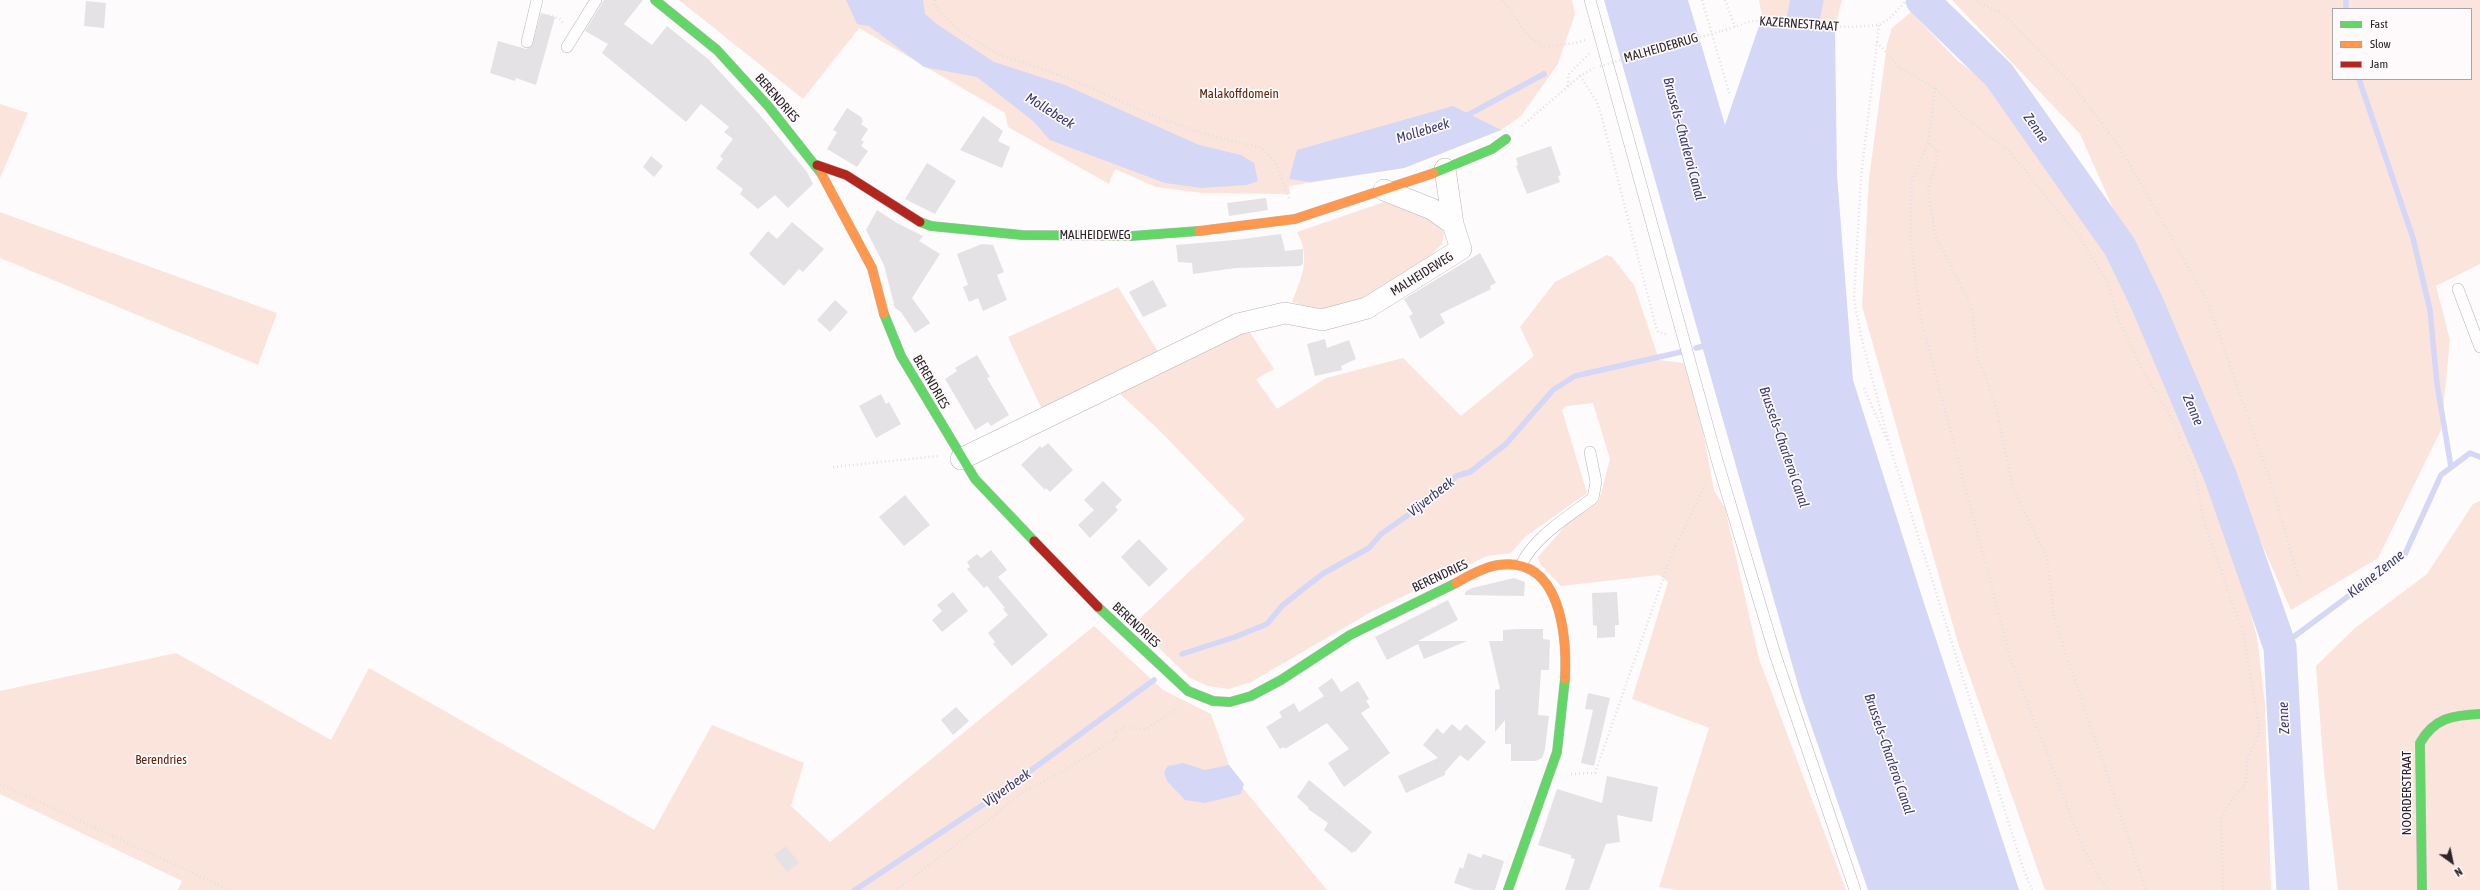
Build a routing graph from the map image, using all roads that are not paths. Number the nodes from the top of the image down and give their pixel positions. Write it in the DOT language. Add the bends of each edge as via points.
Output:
graph roads {
  1 [pos="596,0"];
  2 [pos="655,0"];
  3 [pos="1590,0"];
  4 [pos="536,5"];
  5 [pos="527,42"];
  6 [pos="567,47"];
  7 [pos="1506,139"];
  8 [pos="817,165"];
  9 [pos="1445,168"];
  10 [pos="1384,190"];
  11 [pos="1453,224"];
  12 [pos="2458,289"];
  13 [pos="2480,347"];
  14 [pos="1590,452"];
  15 [pos="958,454"];
  16 [pos="1521,566"];
  17 [pos="2480,714"];
  18 [pos="1508,890"];
  19 [pos="1855,890"];
  20 [pos="2422,890"];
  1 -- 6 [label="lane"];
  2 -- 8 [label="street, BERENDRIES" via="717,50 770,107"];
  3 -- 19 [label="lane" via="1717,460 1775,654"];
  4 -- 5 [label="lane"];
  7 -- 9 [label="street, MALHEIDEWEG" via="1492,149"];
  8 -- 10 [label="street, MALHEIDEWEG" via="828,166 921,223 1022,235 1131,236 1234,228 1295,219"];
  8 -- 15 [label="street, BERENDRIES" via="872,268 886,322 901,356"];
  9 -- 10 [label="street, MALHEIDEWEG"];
  9 -- 11 [label="street, MALHEIDEWEG"];
  10 -- 11 [label="street" via="1432,209"];
  11 -- 15 [label="street, MALHEIDEWEG" via="1461,249 1367,308 1322,320 1285,313 1238,324"];
  12 -- 13 [label="lane"];
  14 -- 16 [label="lane" via="1596,482 1593,498 1554,526 1525,557"];
  15 -- 16 [label="street, BERENDRIES" via="983,489 1065,574 1188,691 1199,697 1219,701 1230,702 1251,696 1281,680 1350,635 1417,601 1498,565"];
  16 -- 18 [label="street, BERENDRIES" via="1543,578 1556,600 1564,629 1566,662 1564,702 1556,752"];
  17 -- 20 [label="street, NOORDERSTRAAT" via="2453,714 2443,718 2424,734 2420,743"];
}
